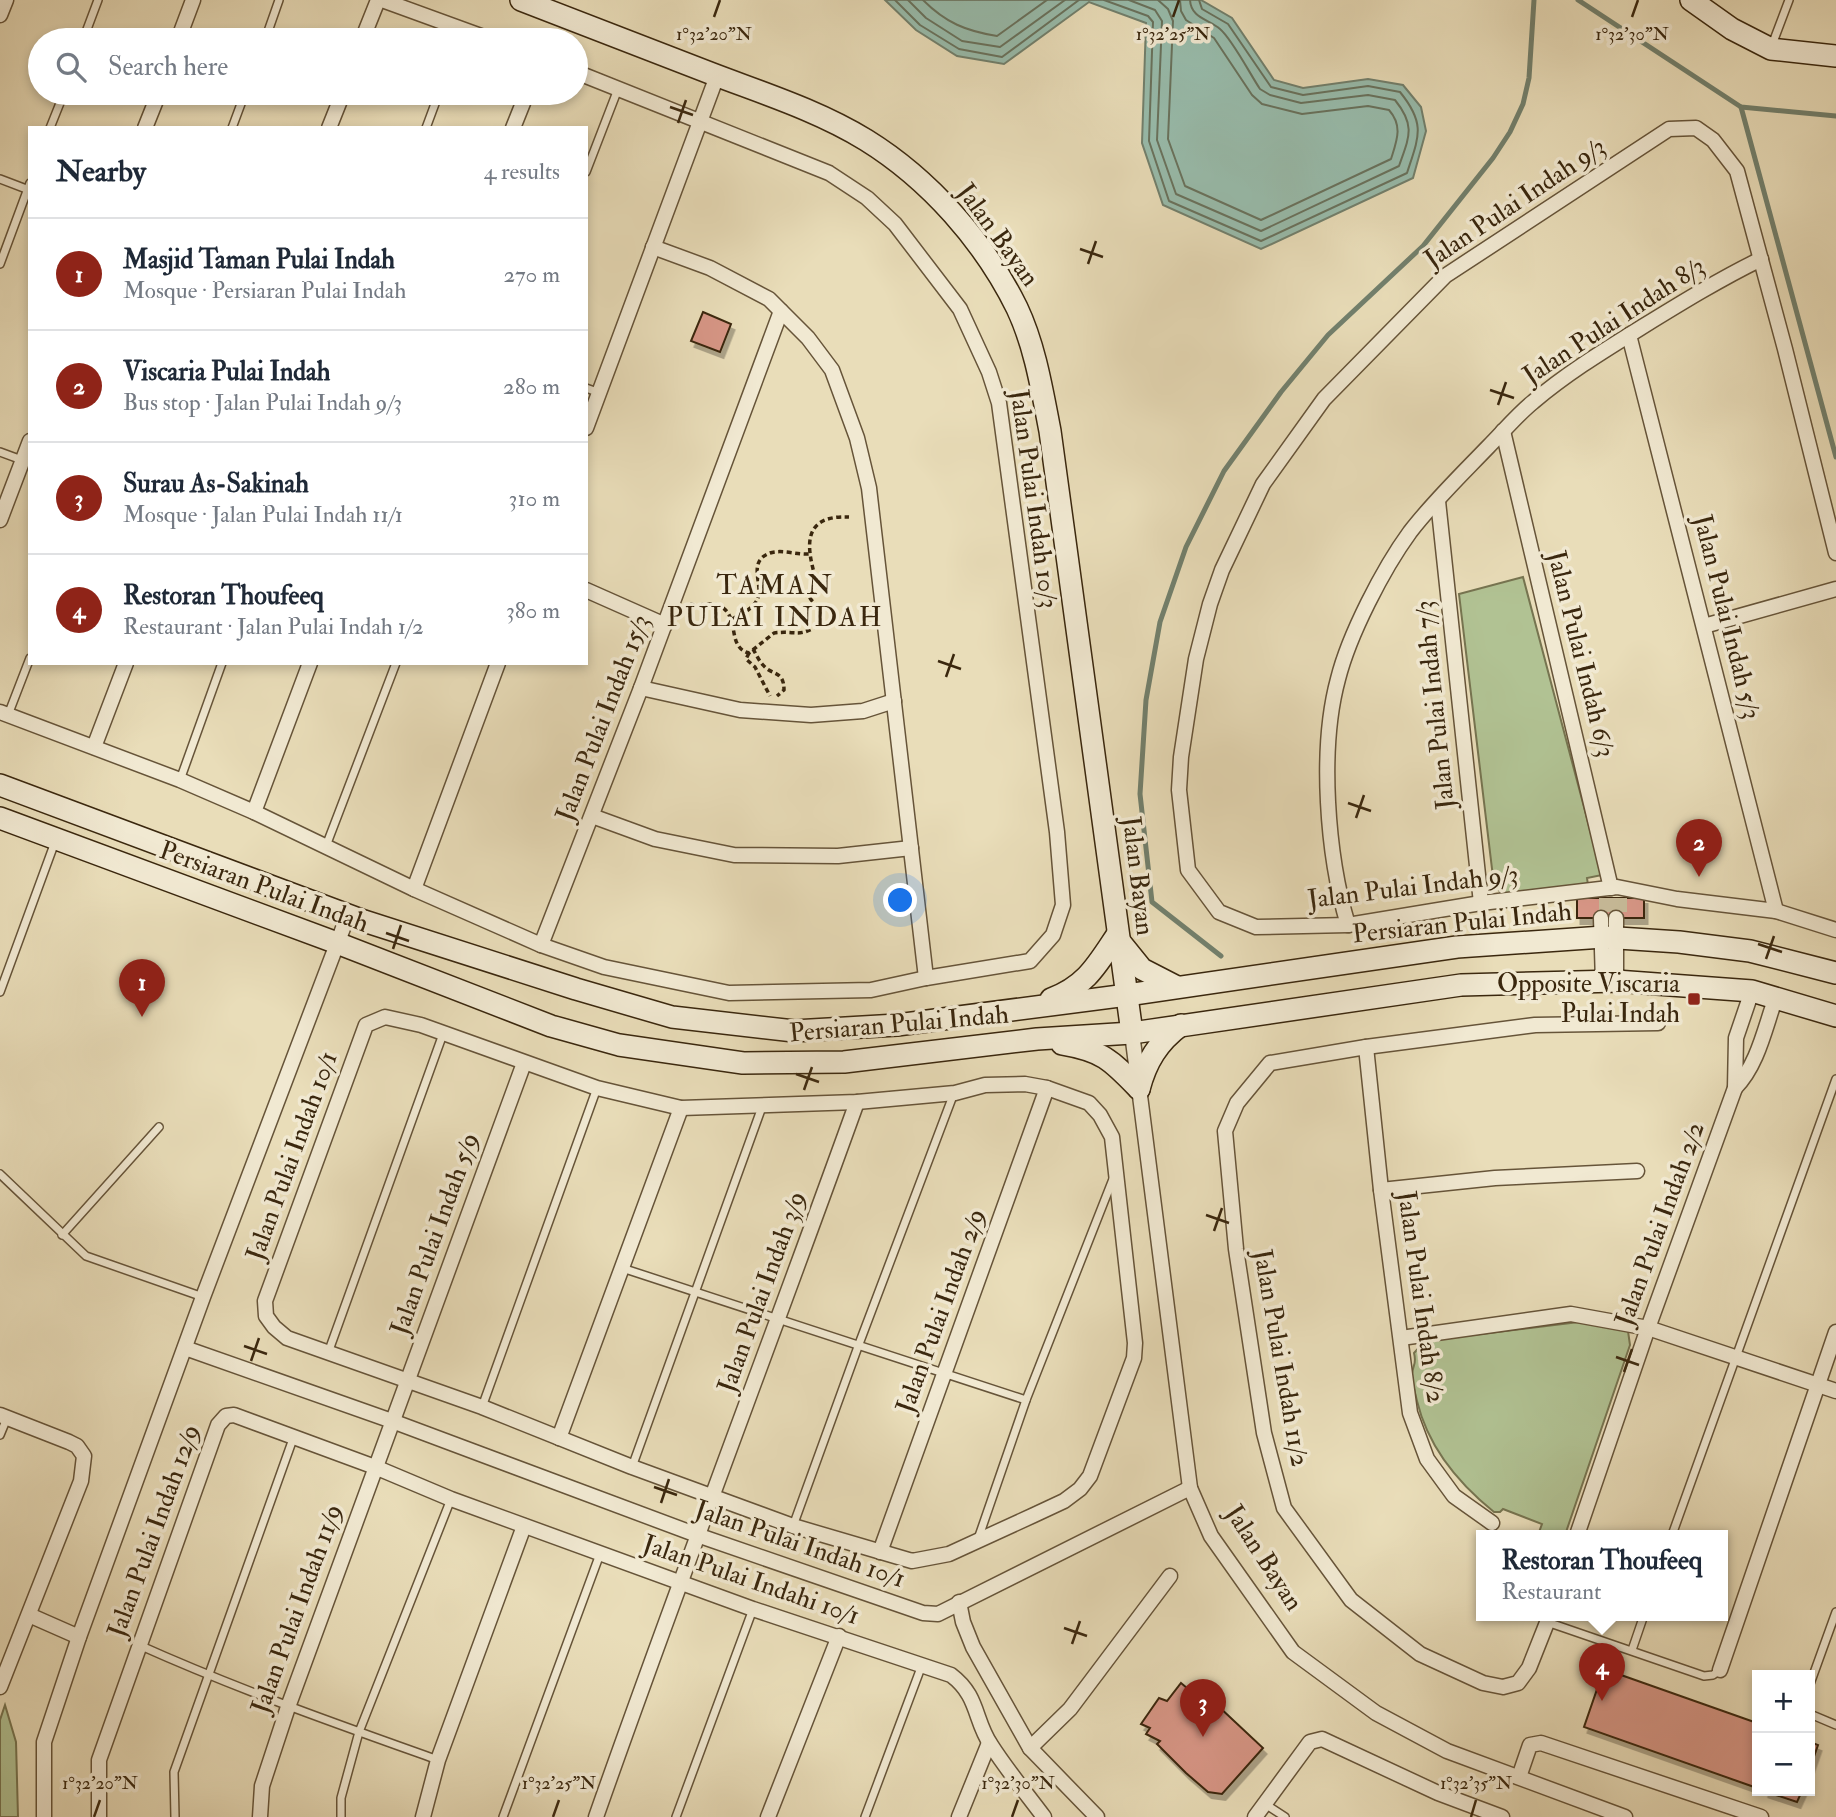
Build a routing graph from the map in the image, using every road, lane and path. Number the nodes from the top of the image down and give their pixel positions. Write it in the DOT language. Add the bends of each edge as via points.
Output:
graph roads {
  1 [pos="6,0"];
  2 [pos="98,0"];
  3 [pos="194,0"];
  4 [pos="279,0"];
  5 [pos="380,0"];
  6 [pos="521,0"];
  7 [pos="1789,0"];
  8 [pos="1695,1"];
  9 [pos="0,15"];
  10 [pos="88,28"];
  11 [pos="183,28"];
  12 [pos="269,28"];
  13 [pos="367,28"];
  14 [pos="446,28"];
  15 [pos="1771,49"];
  16 [pos="1836,56"];
  17 [pos="717,76"];
  18 [pos="588,77"];
  19 [pos="618,89"];
  20 [pos="59,105"];
  21 [pos="154,105"];
  22 [pos="241,105"];
  23 [pos="338,105"];
  24 [pos="435,105"];
  25 [pos="522,105"];
  26 [pos="700,120"];
  27 [pos="51,126"];
  28 [pos="146,126"];
  29 [pos="233,126"];
  30 [pos="330,126"];
  31 [pos="427,126"];
  32 [pos="514,126"];
  33 [pos="588,167"];
  34 [pos="0,179"];
  35 [pos="28,187"];
  36 [pos="28,190"];
  37 [pos="653,247"];
  38 [pos="1761,259"];
  39 [pos="0,264"];
  40 [pos="781,311"];
  41 [pos="1629,335"];
  42 [pos="593,391"];
  43 [pos="588,417"];
  44 [pos="1503,431"];
  45 [pos="0,452"];
  46 [pos="26,462"];
  47 [pos="1438,501"];
  48 [pos="1829,503"];
  49 [pos="849,517"];
  50 [pos="0,520"];
  51 [pos="1836,553"];
  52 [pos="809,554"];
  53 [pos="1836,589"];
  54 [pos="588,591"];
  55 [pos="686,604"];
  56 [pos="732,619"];
  57 [pos="664,625"];
  58 [pos="1704,626"];
  59 [pos="751,651"];
  60 [pos="28,662"];
  61 [pos="125,665"];
  62 [pos="221,665"];
  63 [pos="309,665"];
  64 [pos="395,665"];
  65 [pos="497,665"];
  66 [pos="641,688"];
  67 [pos="894,701"];
  68 [pos="4,714"];
  69 [pos="94,747"];
  70 [pos="180,780"];
  71 [pos="0,785"];
  72 [pos="254,812"];
  73 [pos="592,817"];
  74 [pos="0,818"];
  75 [pos="56,840"];
  76 [pos="326,846"];
  77 [pos="911,848"];
  78 [pos="414,889"];
  79 [pos="1611,894"];
  80 [pos="1481,903"];
  81 [pos="1776,911"];
  82 [pos="348,915"];
  83 [pos="1348,925"];
  84 [pos="1611,926"];
  85 [pos="1836,930"];
  86 [pos="1117,935"];
  87 [pos="337,943"];
  88 [pos="541,945"];
  89 [pos="1836,973"];
  90 [pos="926,978"];
  91 [pos="1610,982"];
  92 [pos="1178,987"];
  93 [pos="1752,991"];
  94 [pos="0,992"];
  95 [pos="1127,995"];
  96 [pos="1776,997"];
  97 [pos="1030,1007"];
  98 [pos="1836,1016"];
  99 [pos="1658,1023"];
  100 [pos="1182,1024"];
  101 [pos="1132,1033"];
  102 [pos="443,1034"];
  103 [pos="1037,1040"];
  104 [pos="1366,1047"];
  105 [pos="524,1063"];
  106 [pos="1836,1079"];
  107 [pos="597,1088"];
  108 [pos="1047,1088"];
  109 [pos="1735,1088"];
  110 [pos="1139,1089"];
  111 [pos="955,1093"];
  112 [pos="856,1102"];
  113 [pos="762,1107"];
  114 [pos="681,1108"];
  115 [pos="159,1127"];
  116 [pos="1637,1171"];
  117 [pos="1116,1172"];
  118 [pos="0,1174"];
  119 [pos="1381,1190"];
  120 [pos="62,1235"];
  121 [pos="622,1268"];
  122 [pos="696,1291"];
  123 [pos="203,1297"];
  124 [pos="779,1318"];
  125 [pos="1648,1328"];
  126 [pos="1836,1332"];
  127 [pos="1401,1338"];
  128 [pos="859,1344"];
  129 [pos="185,1348"];
  130 [pos="328,1353"];
  131 [pos="1735,1356"];
  132 [pos="944,1374"];
  133 [pos="407,1380"];
  134 [pos="1818,1385"];
  135 [pos="1836,1391"];
  136 [pos="1026,1400"];
  137 [pos="482,1407"];
  138 [pos="4,1416"];
  139 [pos="392,1421"];
  140 [pos="0,1435"];
  141 [pos="294,1436"];
  142 [pos="559,1438"];
  143 [pos="375,1467"];
  144 [pos="632,1467"];
  145 [pos="1189,1488"];
  146 [pos="713,1497"];
  147 [pos="451,1499"];
  148 [pos="1492,1523"];
  149 [pos="524,1526"];
  150 [pos="793,1526"];
  151 [pos="1579,1530"];
  152 [pos="1674,1530"];
  153 [pos="697,1535"];
  154 [pos="978,1541"];
  155 [pos="880,1552"];
  156 [pos="600,1553"];
  157 [pos="1170,1576"];
  158 [pos="679,1582"];
  159 [pos="959,1602"];
  160 [pos="753,1609"];
  161 [pos="1836,1612"];
  162 [pos="29,1615"];
  163 [pos="1547,1621"];
  164 [pos="1553,1621"];
  165 [pos="1642,1621"];
  166 [pos="839,1636"];
  167 [pos="79,1637"];
  168 [pos="138,1645"];
  169 [pos="1632,1650"];
  170 [pos="923,1664"];
  171 [pos="1720,1670"];
  172 [pos="1815,1670"];
  173 [pos="208,1676"];
  174 [pos="0,1687"];
  175 [pos="288,1707"];
  176 [pos="1815,1716"];
  177 [pos="1836,1725"];
  178 [pos="359,1732"];
  179 [pos="989,1743"];
  180 [pos="1030,1748"];
  181 [pos="438,1760"];
  182 [pos="1519,1777"];
  183 [pos="1265,1804"];
  184 [pos="44,1817"];
  185 [pos="99,1817"];
  186 [pos="175,1817"];
  187 [pos="260,1817"];
  188 [pos="341,1817"];
  189 [pos="423,1817"];
  190 [pos="503,1817"];
  191 [pos="596,1817"];
  192 [pos="676,1817"];
  193 [pos="768,1817"];
  194 [pos="865,1817"];
  195 [pos="959,1817"];
  196 [pos="1044,1817"];
  197 [pos="1097,1817"];
  198 [pos="1255,1817"];
  199 [pos="1285,1817"];
  200 [pos="1502,1817"];
  201 [pos="1625,1817"];
  202 [pos="1761,1817"];
  1 -- 9 [label="street"];
  2 -- 10 [label="lane"];
  3 -- 11 [label="street"];
  4 -- 12 [label="lane"];
  5 -- 13 [label="street"];
  5 -- 14 [label="street"];
  6 -- 17 [label="main road, Jalan Bayan"];
  7 -- 15 [label="lane"];
  8 -- 15 [label="main road" via="1732,29"];
  15 -- 16 [label="main road"];
  17 -- 26 [label="street"];
  17 -- 86 [label="main road, Jalan Bayan" via="842,127 903,167 976,242 1018,311 1038,370 1050,431"];
  18 -- 19 [label="street, Jalan Pulai Indah 10/3"];
  19 -- 26 [label="street, Jalan Pulai Indah 10/3"];
  19 -- 33 [label="lane"];
  20 -- 27 [label="lane"];
  21 -- 28 [label="street"];
  22 -- 29 [label="lane"];
  23 -- 30 [label="street"];
  24 -- 31 [label="lane"];
  25 -- 32 [label="street"];
  26 -- 37 [label="street"];
  26 -- 90 [label="street, Jalan Pulai Indah 10/3" via="829,173 895,224 960,309 999,403 1063,905 1053,935 1030,961"];
  34 -- 35 [label="lane"];
  36 -- 39 [label="lane"];
  37 -- 40 [label="street" via="743,284"];
  37 -- 42 [label="street"];
  38 -- 41 [label="street, Jalan Pulai Indah 8/3"];
  38 -- 48 [label="street"];
  38 -- 83 [label="street, Jalan Pulai Indah 9/3" via="1737,171 1713,140 1696,128 1669,129 1445,276 1324,399 1263,484 1222,570 1196,659 1179,790 1188,870 1219,912 1256,927"];
  40 -- 57 [label="street, Jalan Pulai Indah 15/3"];
  40 -- 67 [label="street" via="832,370 857,438 869,488"];
  41 -- 44 [label="street, Jalan Pulai Indah 8/3" via="1570,372"];
  41 -- 58 [label="street, Jalan Pulai Indah 5/3"];
  42 -- 43 [label="street"];
  44 -- 47 [label="street, Jalan Pulai Indah 8/3"];
  44 -- 79 [label="street, Jalan Pulai Indah 6/3"];
  45 -- 46 [label="lane"];
  46 -- 50 [label="street"];
  47 -- 80 [label="street, Jalan Pulai Indah 7/3"];
  47 -- 83 [label="street, Jalan Pulai Indah 8/3" via="1409,533 1380,583 1338,679 1328,746 1329,807 1338,893"];
  48 -- 51 [label="street"];
  49 -- 52 [label="path" via="833,517 814,527"];
  52 -- 56 [label="path" via="775,552 763,557 757,569 757,600"];
  52 -- 59 [label="path" via="816,576 808,597 823,614 821,624 798,634 774,633"];
  53 -- 58 [label="street"];
  54 -- 57 [label="street"];
  55 -- 56 [label="path" via="716,604"];
  56 -- 59 [label="path" via="734,639 744,651"];
  57 -- 66 [label="street, Jalan Pulai Indah 15/3"];
  58 -- 81 [label="street, Jalan Pulai Indah 5/3"];
  59 -- 59 [label="path" via="765,668 779,674 785,686 782,694 772,698 767,694 760,675 746,659"];
  60 -- 68 [label="lane"];
  61 -- 69 [label="street"];
  62 -- 70 [label="lane"];
  63 -- 72 [label="street"];
  64 -- 76 [label="lane"];
  65 -- 78 [label="street"];
  66 -- 67 [label="street" via="740,710 811,715 863,711"];
  66 -- 73 [label="street, Jalan Pulai Indah 15/3"];
  67 -- 77 [label="street"];
  68 -- 69 [label="street"];
  69 -- 70 [label="street"];
  70 -- 72 [label="street"];
  71 -- 82 [label="main road, Persiaran Pulai Indah"];
  72 -- 76 [label="street"];
  73 -- 77 [label="street" via="655,839 734,855 838,856"];
  73 -- 88 [label="street, Jalan Pulai Indah 15/3"];
  74 -- 75 [label="main road, Persiaran Pulai Indah"];
  75 -- 87 [label="main road, Persiaran Pulai Indah"];
  75 -- 94 [label="lane"];
  76 -- 78 [label="street"];
  77 -- 90 [label="street"];
  78 -- 88 [label="street"];
  79 -- 80 [label="street, Jalan Pulai Indah 9/3"];
  79 -- 81 [label="street, Jalan Pulai Indah 9/3"];
  80 -- 83 [label="street, Jalan Pulai Indah 9/3"];
  81 -- 85 [label="street, Jalan Pulai Indah 9/3"];
  82 -- 87 [label="street, Jalan Pulai Indah 10/1"];
  82 -- 97 [label="main road, Persiaran Pulai Indah" via="672,1017 794,1031 897,1025"];
  84 -- 89 [label="main road, Persiaran Pulai Indah" via="1679,942 1750,951"];
  84 -- 91 [label="street"];
  84 -- 92 [label="main road, Persiaran Pulai Indah"];
  86 -- 92 [label="main road" via="1142,969"];
  86 -- 95 [label="main road, Jalan Bayan"];
  86 -- 97 [label="main road" via="1086,980"];
  87 -- 103 [label="main road, Persiaran Pulai Indah" via="563,1029 619,1045 743,1063 844,1062"];
  87 -- 123 [label="street, Jalan Pulai Indah 10/1"];
  88 -- 90 [label="street" via="604,967 729,993 871,990"];
  91 -- 93 [label="main road, Persiaran Pulai Indah"];
  91 -- 100 [label="main road, Persiaran Pulai Indah" via="1461,985"];
  92 -- 95 [label="main road, Persiaran Pulai Indah"];
  93 -- 96 [label="main road, Persiaran Pulai Indah"];
  93 -- 109 [label="street, Jalan Pulai Indah 2/2" via="1736,1038"];
  95 -- 97 [label="main road, Persiaran Pulai Indah"];
  95 -- 101 [label="main road, Jalan Bayan"];
  96 -- 98 [label="main road, Persiaran Pulai Indah"];
  96 -- 109 [label="street, Jalan Pulai Indah 2/2" via="1754,1061"];
  99 -- 104 [label="street, Jalan Pulai Indah 11/2" via="1535,1025"];
  100 -- 101 [label="main road, Persiaran Pulai Indah"];
  100 -- 110 [label="main road" via="1153,1053"];
  101 -- 103 [label="main road, Persiaran Pulai Indah"];
  101 -- 110 [label="street, Jalan Bayan"];
  102 -- 105 [label="street, Jalan Pulai Indah 10/1"];
  102 -- 130 [label="lane"];
  102 -- 130 [label="street, Jalan Pulai Indah 10/1" via="385,1017 366,1025 265,1301 266,1315 281,1334"];
  103 -- 110 [label="main road" via="1101,1054"];
  104 -- 119 [label="street, Jalan Pulai Indah 8/2"];
  104 -- 163 [label="street, Jalan Pulai Indah 11/2" via="1270,1063 1237,1103 1225,1131 1236,1249 1264,1433 1284,1508 1351,1600 1420,1654 1483,1683 1503,1687 1518,1683 1529,1668"];
  105 -- 107 [label="street, Jalan Pulai Indah 10/1"];
  105 -- 133 [label="street, Jalan Pulai Indah 5/9"];
  106 -- 131 [label="lane"];
  107 -- 114 [label="street, Jalan Pulai Indah 10/1"];
  107 -- 137 [label="lane"];
  108 -- 111 [label="street, Jalan Pulai Indah 10/1" via="985,1085"];
  108 -- 117 [label="street, Jalan Pulai Indah 10/1" via="1089,1103 1100,1115 1112,1136"];
  108 -- 132 [label="street, Jalan Pulai Indah 2/9"];
  109 -- 125 [label="street, Jalan Pulai Indah 2/2"];
  110 -- 145 [label="street, Jalan Bayan"];
  111 -- 112 [label="street, Jalan Pulai Indah 10/1"];
  111 -- 128 [label="lane"];
  112 -- 113 [label="street, Jalan Pulai Indah 10/1"];
  112 -- 124 [label="street, Jalan Pulai Indah 3/9"];
  113 -- 114 [label="street, Jalan Pulai Indah 10/1"];
  113 -- 122 [label="lane"];
  114 -- 121 [label="street"];
  115 -- 120 [label="lane"];
  116 -- 119 [label="street" via="1495,1178"];
  117 -- 136 [label="lane"];
  117 -- 154 [label="street" via="1134,1358 1090,1476 1064,1501"];
  118 -- 120 [label="lane"];
  119 -- 127 [label="street, Jalan Pulai Indah 8/2"];
  120 -- 123 [label="lane" via="86,1256"];
  121 -- 122 [label="lane"];
  121 -- 142 [label="street"];
  122 -- 124 [label="lane"];
  122 -- 144 [label="lane"];
  123 -- 129 [label="street, Jalan Pulai Indah 10/1"];
  124 -- 128 [label="lane"];
  124 -- 146 [label="street, Jalan Pulai Indah 3/9"];
  125 -- 127 [label="street" via="1572,1314"];
  125 -- 131 [label="street"];
  125 -- 151 [label="street, Jalan Pulai Indah 2/2"];
  126 -- 134 [label="street"];
  127 -- 148 [label="street, Jalan Pulai Indah 8/2" via="1410,1413 1427,1459 1454,1496"];
  128 -- 132 [label="lane"];
  128 -- 150 [label="lane"];
  129 -- 139 [label="street, Jalan Pulai Indah 10/1"];
  129 -- 167 [label="street, Jalan Pulai Indah 10/1"];
  130 -- 133 [label="street, Jalan Pulai Indah 10/1"];
  131 -- 134 [label="street"];
  131 -- 152 [label="lane"];
  132 -- 136 [label="lane"];
  132 -- 155 [label="street, Jalan Pulai Indah 2/9"];
  133 -- 137 [label="street, Jalan Pulai Indah 10/1"];
  133 -- 139 [label="street, Jalan Pulai Indah 5/9"];
  134 -- 135 [label="street"];
  134 -- 171 [label="street"];
  136 -- 154 [label="lane"];
  137 -- 142 [label="street, Jalan Pulai Indah 10/1"];
  138 -- 140 [label="lane"];
  138 -- 162 [label="street" via="77,1447 84,1456 81,1481"];
  139 -- 143 [label="street, Jalan Pulai Indah 11/9"];
  139 -- 153 [label="street, Jalan Pulai Indah 10/1"];
  141 -- 143 [label="street, Jalan Pulai Indah 12/9"];
  141 -- 168 [label="street, Jalan Pulai Indah 12/9" via="234,1415 218,1424"];
  141 -- 173 [label="lane"];
  142 -- 144 [label="street, Jalan Pulai Indah 10/1"];
  143 -- 147 [label="street, Jalan Pulai Indahi 10/1"];
  143 -- 175 [label="street, Jalan Pulai Indah 11/9"];
  144 -- 146 [label="street, Jalan Pulai Indah 10/1"];
  145 -- 159 [label="street, Jalan Pulai Indah 10/1"];
  145 -- 182 [label="street, Jalan Bayan" via="1211,1536 1293,1652 1376,1713 1447,1751"];
  146 -- 150 [label="street, Jalan Pulai Indah 10/1"];
  146 -- 153 [label="street, Jalan Pulai Indah 3/9"];
  147 -- 149 [label="street, Jalan Pulai Indahi 10/1"];
  147 -- 178 [label="lane"];
  149 -- 156 [label="street, Jalan Pulai Indahi 10/1"];
  149 -- 181 [label="street"];
  150 -- 155 [label="street, Jalan Pulai Indah 10/1"];
  153 -- 158 [label="street, Jalan Pulai Indah 3/9"];
  153 -- 159 [label="street, Jalan Pulai Indah 10/1" via="923,1613 938,1614"];
  154 -- 155 [label="street, Jalan Pulai Indah 10/1" via="949,1554 912,1561"];
  156 -- 158 [label="street, Jalan Pulai Indahi 10/1"];
  156 -- 190 [label="lane"];
  157 -- 180 [label="street" via="1070,1709"];
  158 -- 160 [label="street, Jalan Pulai Indahi 10/1"];
  158 -- 191 [label="street, Jalan Pulai Indah 3/9"];
  159 -- 180 [label="street" via="973,1647"];
  160 -- 166 [label="street, Jalan Pulai Indahi 10/1"];
  160 -- 192 [label="lane"];
  161 -- 172 [label="lane"];
  162 -- 167 [label="street"];
  162 -- 174 [label="street"];
  164 -- 169 [label="lane"];
  165 -- 169 [label="lane"];
  166 -- 170 [label="street, Jalan Pulai Indahi 10/1"];
  166 -- 193 [label="street"];
  167 -- 184 [label="street, Jalan Pulai Indah 10/1" via="44,1742"];
  168 -- 173 [label="lane"];
  168 -- 185 [label="street, Jalan Pulai Indah 12/9" via="99,1760"];
  169 -- 171 [label="lane" via="1704,1676"];
  170 -- 179 [label="street, Jalan Pulai Indahi 10/1" via="963,1683"];
  170 -- 194 [label="lane"];
  173 -- 175 [label="lane"];
  173 -- 186 [label="lane" via="174,1772"];
  175 -- 178 [label="lane"];
  175 -- 187 [label="street, Jalan Pulai Indah 11/9" via="262,1786"];
  176 -- 177 [label="lane"];
  178 -- 181 [label="lane"];
  178 -- 188 [label="lane" via="341,1798"];
  179 -- 195 [label="street"];
  179 -- 196 [label="street, Jalan Pulai Indahi 10/1"];
  180 -- 197 [label="street"];
  181 -- 189 [label="street"];
  182 -- 201 [label="street, Jalan Bayan"];
  182 -- 202 [label="street" via="1530,1745 1541,1743"];
  183 -- 198 [label="street"];
  183 -- 199 [label="lane"];
  183 -- 200 [label="street" via="1310,1742 1322,1739"];
}
